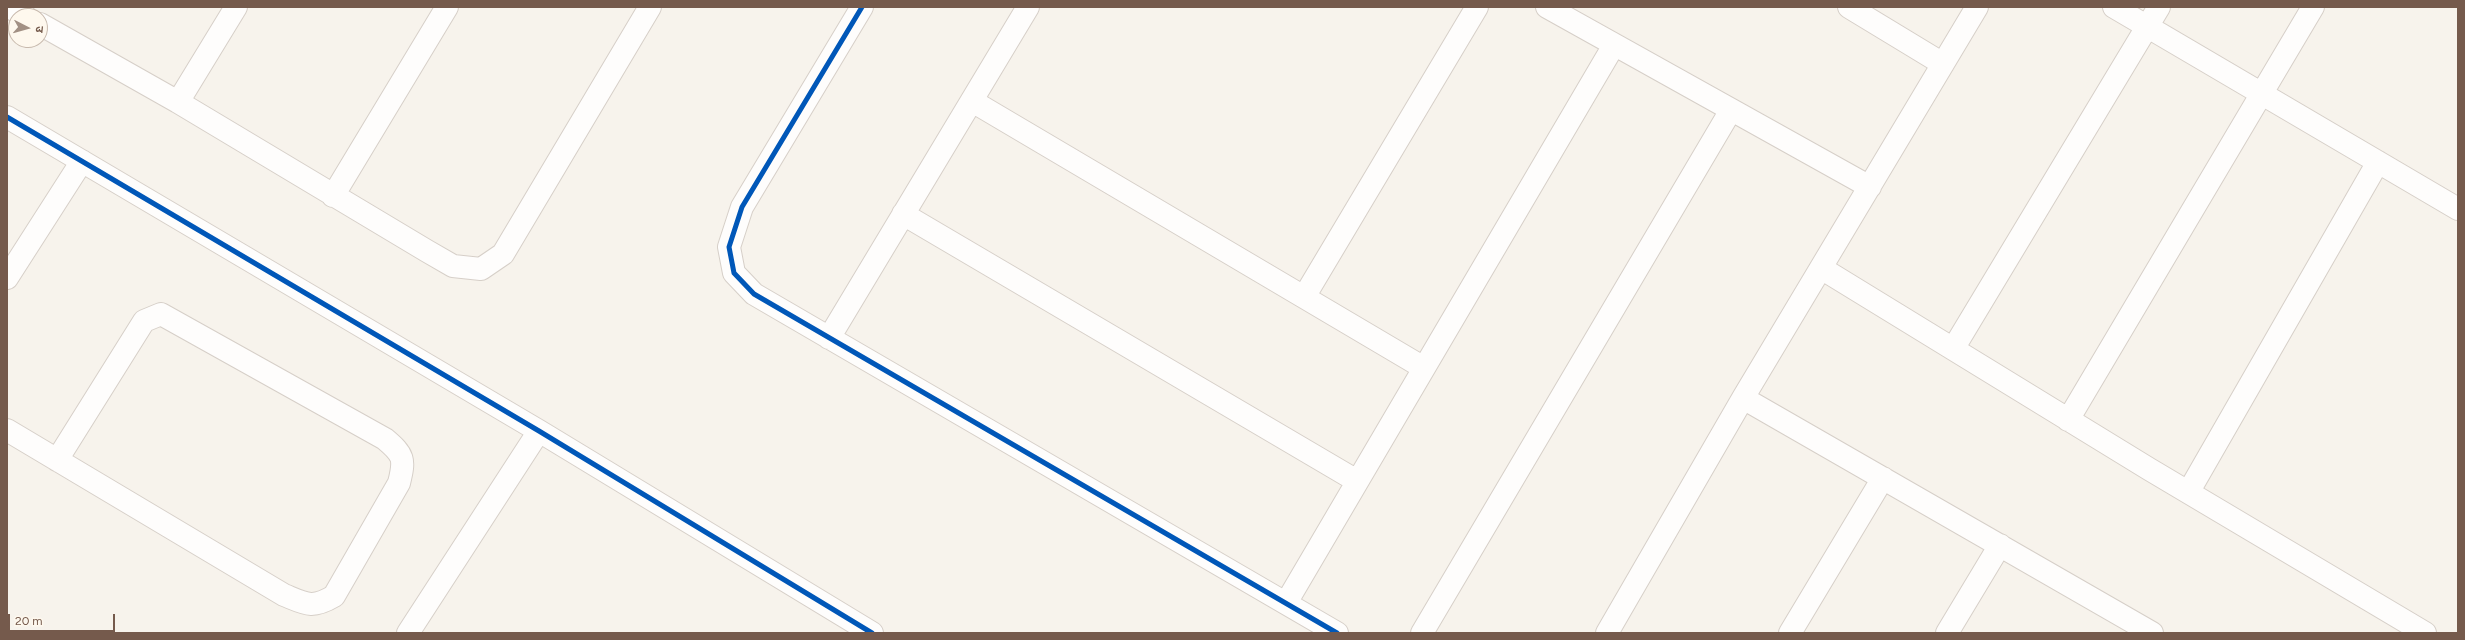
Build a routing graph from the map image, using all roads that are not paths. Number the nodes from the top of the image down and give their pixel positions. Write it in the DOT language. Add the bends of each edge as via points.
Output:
graph roads {
  1 [pos="236,7"];
  2 [pos="447,7"];
  3 [pos="650,7"];
  4 [pos="862,7"];
  5 [pos="1028,7"];
  6 [pos="1477,7"];
  7 [pos="1547,7"];
  8 [pos="1849,7"];
  9 [pos="1977,7"];
  10 [pos="2114,7"];
  11 [pos="2159,7"];
  12 [pos="2313,7"];
  13 [pos="2147,26"];
  14 [pos="48,29"];
  15 [pos="1614,45"];
  16 [pos="1943,64"];
  17 [pos="2262,94"];
  18 [pos="972,101"];
  19 [pos="178,102"];
  20 [pos="1731,110"];
  21 [pos="7,117"];
  22 [pos="82,161"];
  23 [pos="2378,162"];
  24 [pos="1870,187"];
  25 [pos="333,196"];
  26 [pos="2458,209"];
  27 [pos="903,214"];
  28 [pos="1821,268"];
  29 [pos="7,278"];
  30 [pos="1304,297"];
  31 [pos="829,338"];
  32 [pos="1953,349"];
  33 [pos="1424,368"];
  34 [pos="1743,398"];
  35 [pos="2068,420"];
  36 [pos="7,430"];
  37 [pos="539,431"];
  38 [pos="57,460"];
  39 [pos="1883,478"];
  40 [pos="1357,482"];
  41 [pos="2189,491"];
  42 [pos="2000,545"];
  43 [pos="1286,603"];
  44 [pos="408,633"];
  45 [pos="872,633"];
  46 [pos="1337,633"];
  47 [pos="1422,633"];
  48 [pos="1607,633"];
  49 [pos="1790,633"];
  50 [pos="1947,633"];
  51 [pos="2152,633"];
  52 [pos="2425,633"];
  1 -- 19 [label="street"];
  2 -- 25 [label="street"];
  3 -- 25 [label="street" via="503,254 481,269 453,266"];
  4 -- 31 [label="street" via="742,207 729,247 734,273 754,294"];
  5 -- 18 [label="street"];
  6 -- 30 [label="street"];
  7 -- 15 [label="street"];
  8 -- 16 [label="street"];
  9 -- 16 [label="street"];
  10 -- 13 [label="street"];
  11 -- 13 [label="street"];
  12 -- 17 [label="street"];
  13 -- 17 [label="street"];
  13 -- 32 [label="street"];
  14 -- 19 [label="street"];
  15 -- 20 [label="street"];
  15 -- 33 [label="street"];
  16 -- 24 [label="street"];
  17 -- 23 [label="street"];
  17 -- 35 [label="street"];
  18 -- 27 [label="street"];
  18 -- 30 [label="street"];
  19 -- 25 [label="street"];
  20 -- 24 [label="street"];
  20 -- 47 [label="street"];
  21 -- 22 [label="street"];
  22 -- 29 [label="street"];
  22 -- 37 [label="street"];
  23 -- 26 [label="street"];
  23 -- 41 [label="street"];
  24 -- 28 [label="street"];
  27 -- 31 [label="street"];
  27 -- 40 [label="street"];
  28 -- 32 [label="street"];
  28 -- 34 [label="street"];
  30 -- 33 [label="street"];
  31 -- 43 [label="street"];
  32 -- 35 [label="street"];
  33 -- 40 [label="street"];
  34 -- 39 [label="street"];
  34 -- 48 [label="street"];
  35 -- 41 [label="street"];
  36 -- 38 [label="street"];
  37 -- 44 [label="street"];
  37 -- 45 [label="street"];
  38 -- 38 [label="street" via="144,321 161,314 385,439 398,449 404,462 400,483 334,596 320,604 307,605 284,595"];
  39 -- 42 [label="street"];
  39 -- 49 [label="street"];
  40 -- 43 [label="street"];
  41 -- 52 [label="street"];
  42 -- 50 [label="street"];
  42 -- 51 [label="street"];
  43 -- 46 [label="street"];
}
